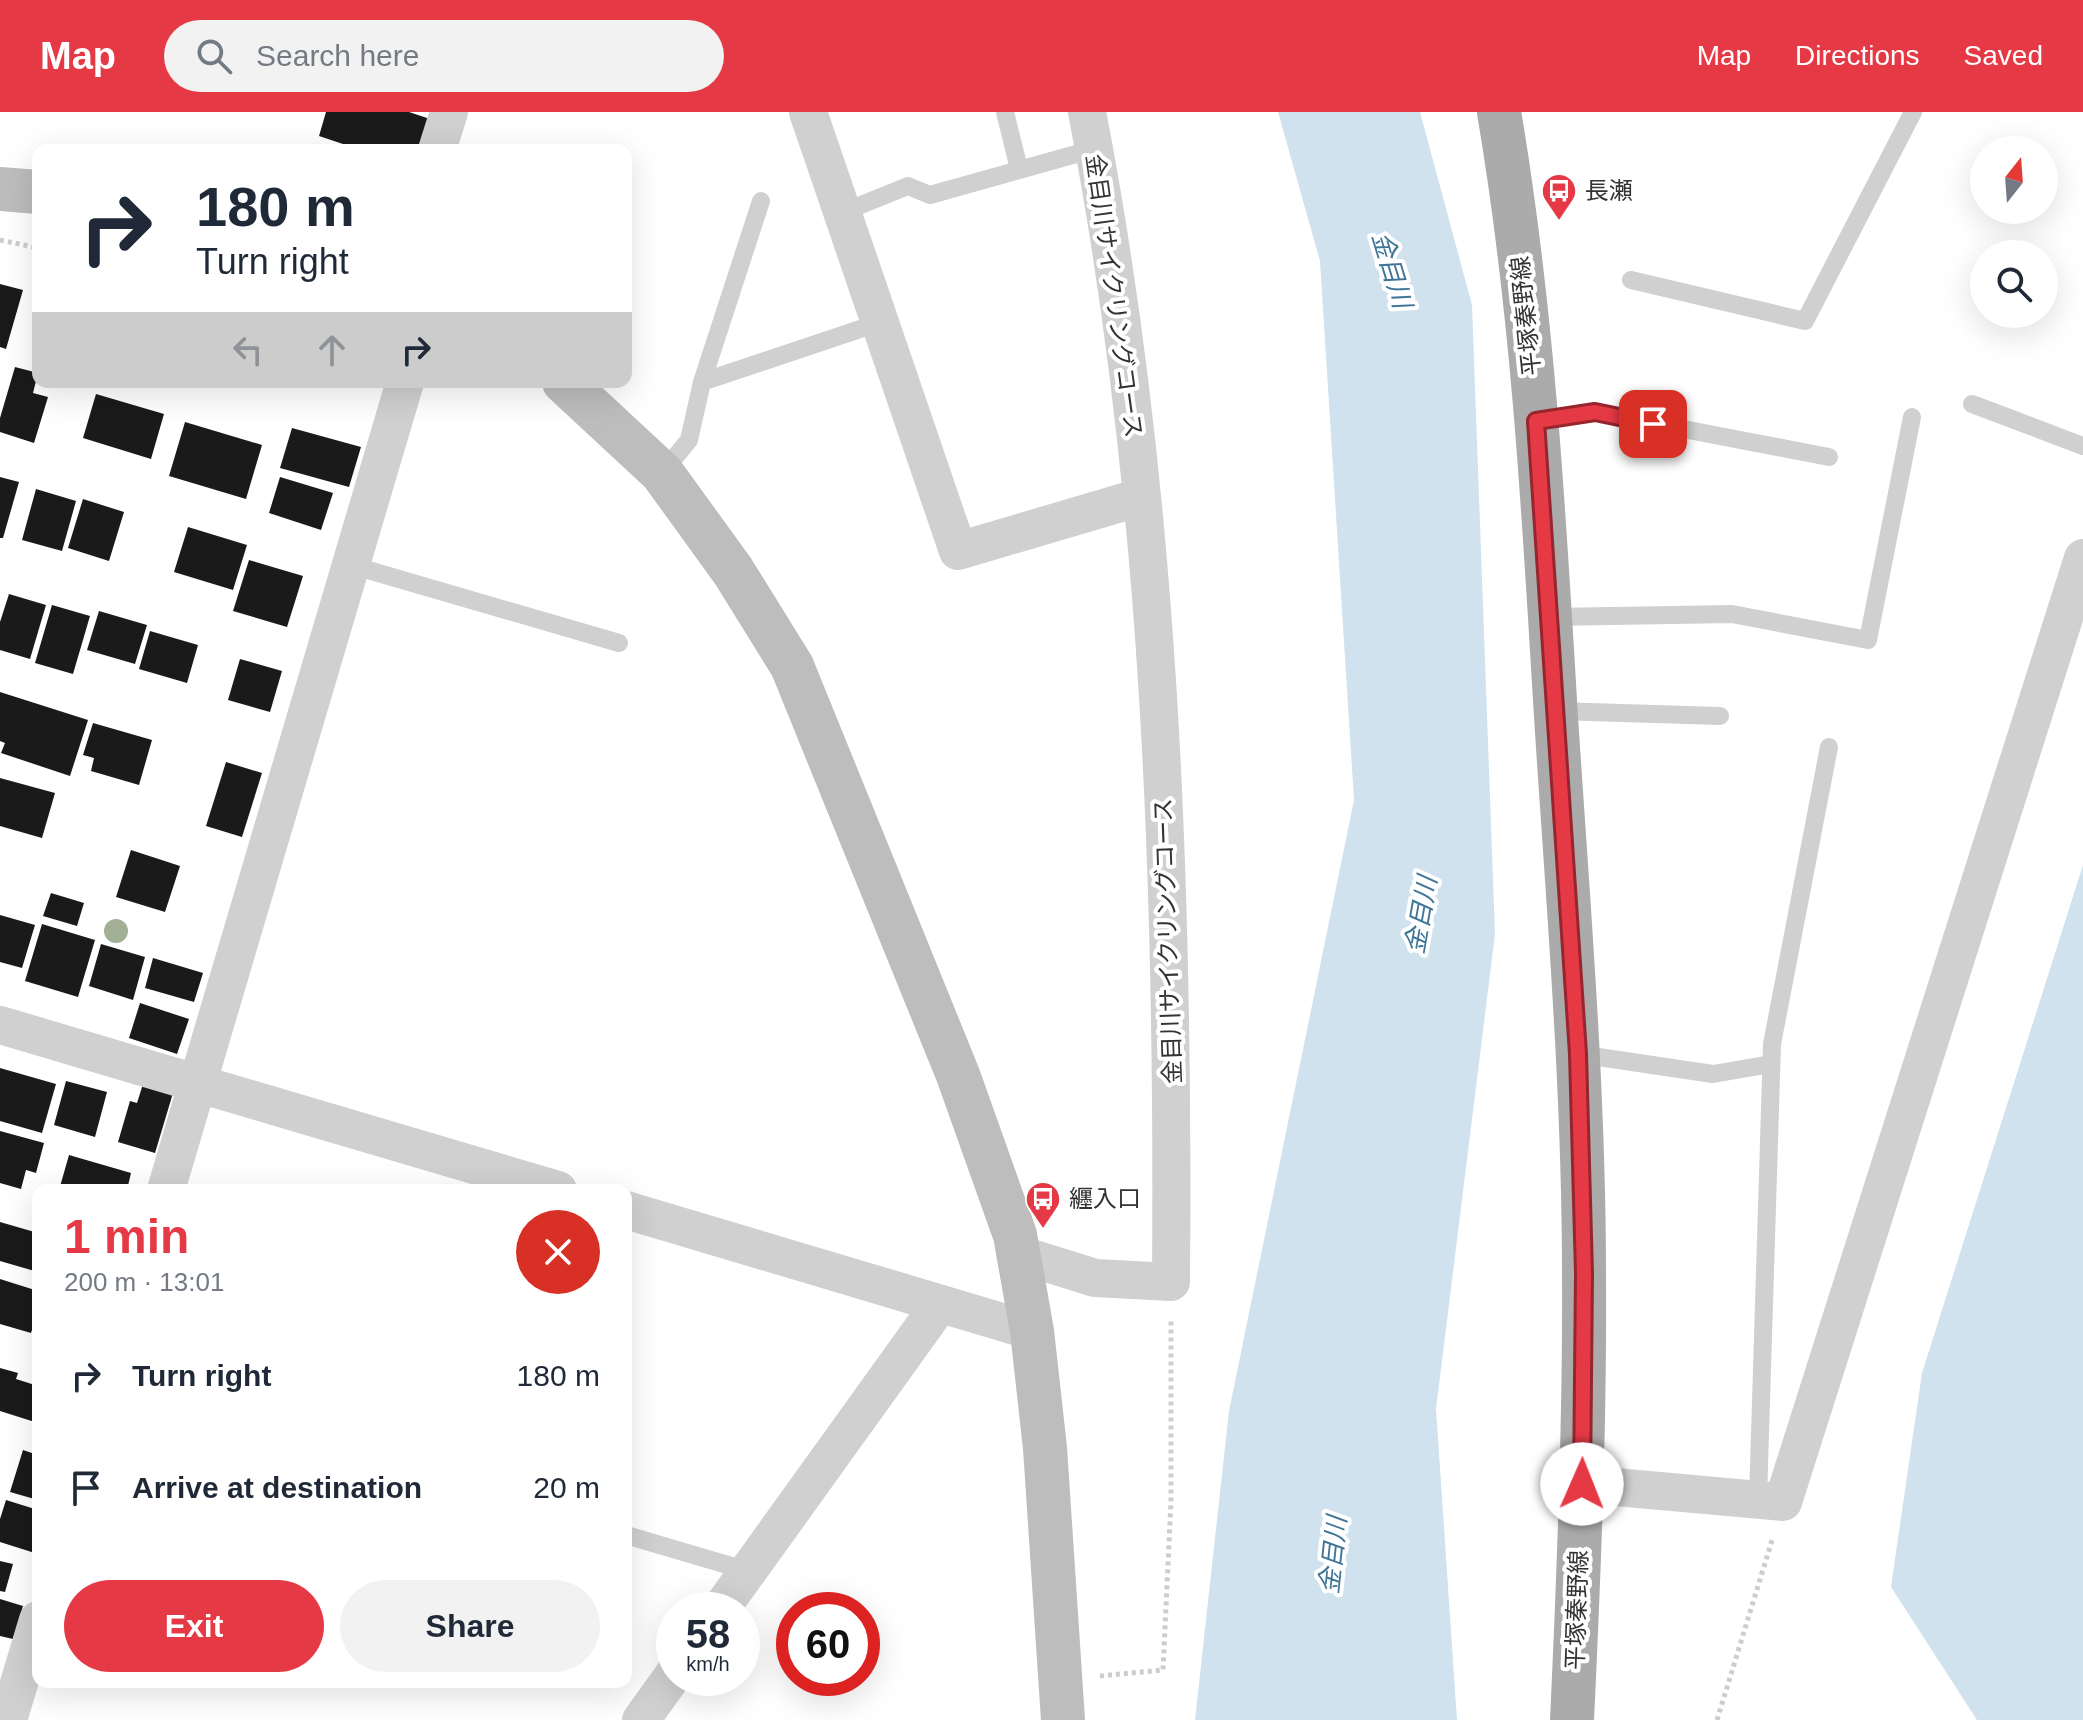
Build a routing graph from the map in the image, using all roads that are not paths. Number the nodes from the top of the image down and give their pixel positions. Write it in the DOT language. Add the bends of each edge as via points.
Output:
graph roads {
  1 [pos="449,112"];
  2 [pos="808,112"];
  3 [pos="1005,112"];
  4 [pos="1087,112"];
  5 [pos="1499,112"];
  6 [pos="1913,112"];
  7 [pos="439,144"];
  8 [pos="1094,149"];
  9 [pos="1019,169"];
  10 [pos="0,189"];
  11 [pos="32,192"];
  12 [pos="761,201"];
  13 [pos="841,213"];
  14 [pos="1631,280"];
  15 [pos="881,322"];
  16 [pos="702,382"];
  17 [pos="403,388"];
  18 [pos="570,388"];
  19 [pos="1972,404"];
  20 [pos="1912,417"];
  21 [pos="1536,421"];
  22 [pos="2083,446"];
  23 [pos="1829,457"];
  24 [pos="662,473"];
  25 [pos="1141,497"];
  26 [pos="2083,558"];
  27 [pos="351,565"];
  28 [pos="1551,617"];
  29 [pos="619,643"];
  30 [pos="1556,711"];
  31 [pos="1720,716"];
  32 [pos="1829,747"];
  33 [pos="0,1025"];
  34 [pos="1578,1054"];
  35 [pos="1771,1064"];
  36 [pos="197,1083"];
  37 [pos="168,1184"];
  38 [pos="538,1184"];
  39 [pos="632,1212"];
  40 [pos="1018,1254"];
  41 [pos="940,1304"];
  42 [pos="1032,1331"];
  43 [pos="1582,1484"];
  44 [pos="1770,1501"];
  45 [pos="632,1537"];
  46 [pos="748,1571"];
  47 [pos="733,1592"];
  48 [pos="32,1640"];
  49 [pos="658,1696"];
  50 [pos="1061,1700"];
  51 [pos="8,1720"];
  52 [pos="641,1720"];
  53 [pos="1572,1720"];
  1 -- 7 [label="street"];
  2 -- 13 [label="street"];
  3 -- 9 [label="lane"];
  4 -- 8 [label="street, 金目川サイクリングコース"];
  5 -- 21 [label="main road, 平塚秦野線"];
  6 -- 14 [label="lane" via="1805,321"];
  8 -- 9 [label="lane"];
  8 -- 25 [label="street, 金目川サイクリングコース"];
  9 -- 13 [label="lane" via="930,195 908,186"];
  10 -- 11 [label="street"];
  12 -- 16 [label="lane"];
  13 -- 15 [label="street"];
  15 -- 16 [label="lane"];
  15 -- 25 [label="street" via="958,551"];
  16 -- 24 [label="lane" via="689,440"];
  17 -- 27 [label="street"];
  18 -- 24 [label="street"];
  19 -- 22 [label="lane"];
  20 -- 28 [label="lane" via="1868,640 1732,614"];
  21 -- 23 [label="lane" via="1595,412"];
  21 -- 28 [label="main road, 平塚秦野線"];
  24 -- 40 [label="street" via="733,571 792,666 958,1075"];
  25 -- 40 [label="street, 金目川サイクリングコース" via="1167,839 1171,1282 1095,1278"];
  26 -- 44 [label="street"];
  27 -- 29 [label="lane"];
  27 -- 36 [label="street"];
  28 -- 30 [label="main road, 平塚秦野線"];
  30 -- 31 [label="lane"];
  30 -- 34 [label="main road, 平塚秦野線"];
  32 -- 35 [label="lane"];
  33 -- 36 [label="street"];
  34 -- 35 [label="lane" via="1713,1074"];
  34 -- 43 [label="main road, 平塚秦野線"];
  35 -- 44 [label="lane"];
  36 -- 37 [label="street"];
  36 -- 38 [label="street"];
  39 -- 41 [label="street"];
  40 -- 42 [label="street"];
  41 -- 42 [label="street"];
  41 -- 46 [label="street"];
  42 -- 50 [label="street"];
  43 -- 44 [label="street"];
  43 -- 53 [label="main road, 平塚秦野線"];
  45 -- 46 [label="lane"];
  46 -- 47 [label="street"];
  48 -- 51 [label="street"];
  49 -- 52 [label="street"];
}
